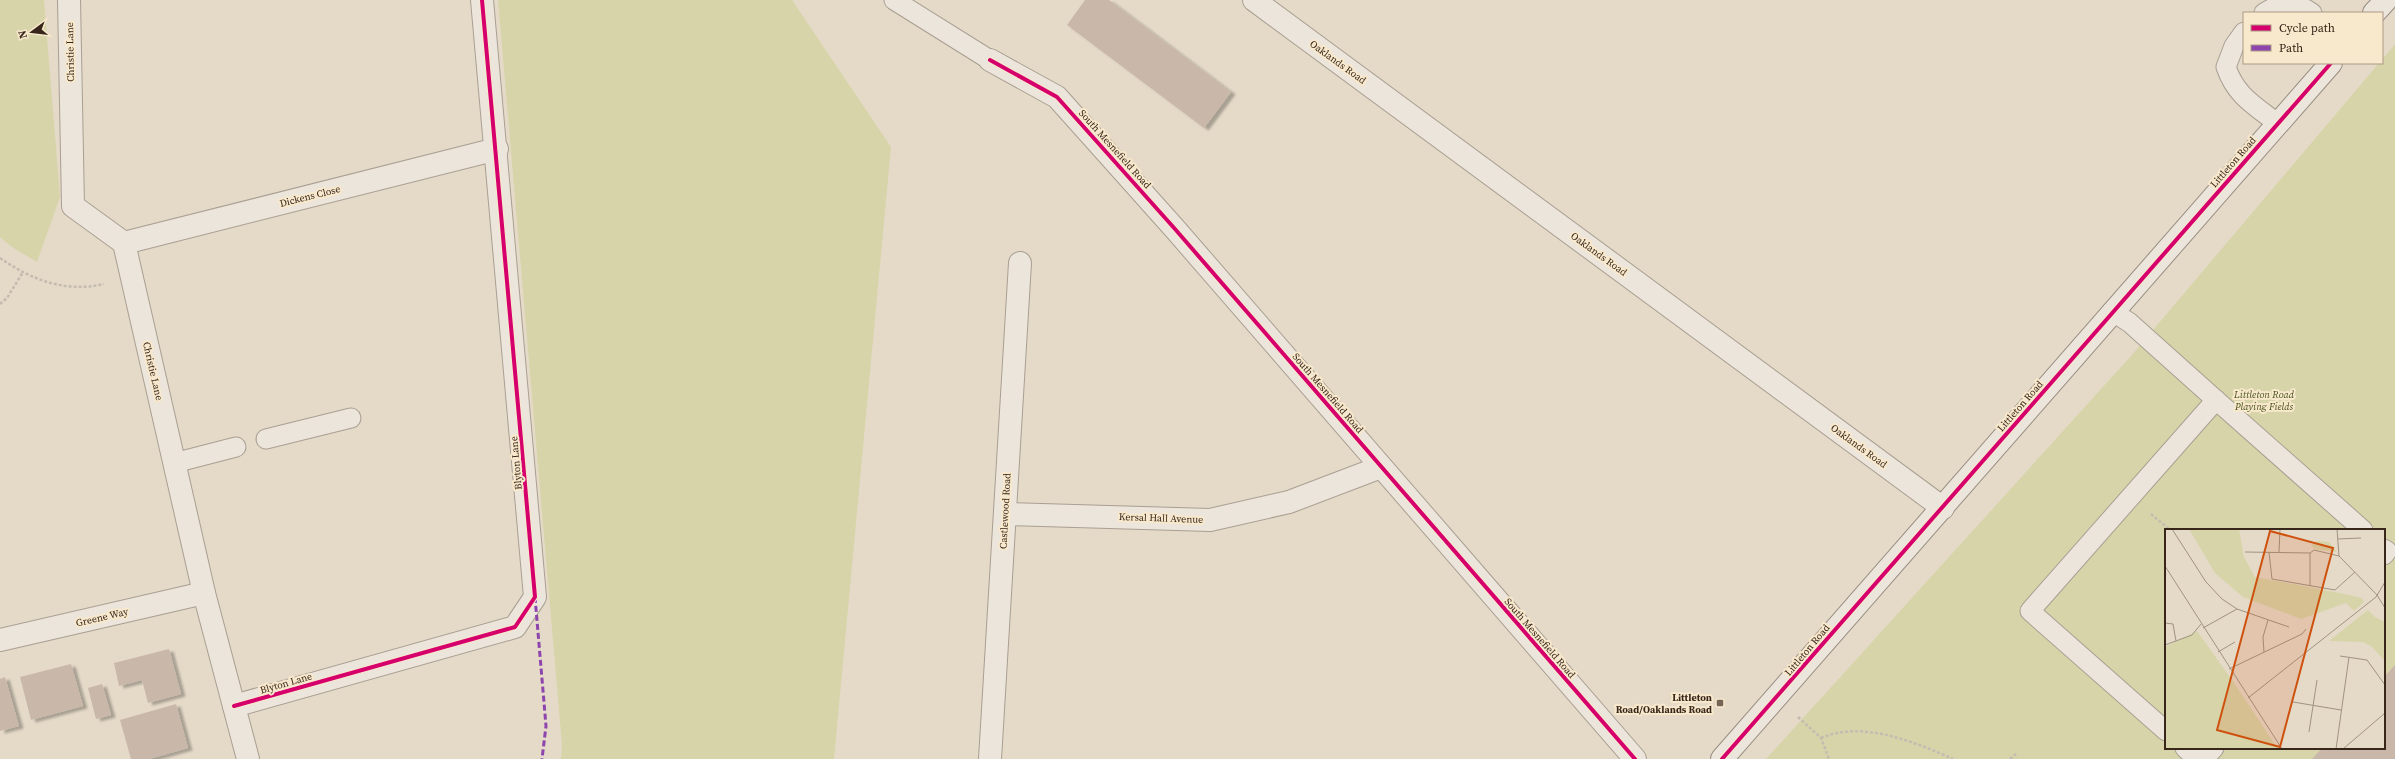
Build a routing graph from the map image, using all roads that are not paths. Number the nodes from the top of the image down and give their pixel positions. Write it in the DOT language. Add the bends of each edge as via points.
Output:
graph roads {
  1 [pos="70,0"];
  2 [pos="482,0"];
  3 [pos="894,0"];
  4 [pos="1254,0"];
  5 [pos="2386,0"];
  6 [pos="2266,12"];
  7 [pos="2311,12"];
  8 [pos="2375,12"];
  9 [pos="2243,33"];
  10 [pos="990,60"];
  11 [pos="2330,64"];
  12 [pos="2277,124"];
  13 [pos="497,149"];
  14 [pos="124,243"];
  15 [pos="1020,263"];
  16 [pos="2112,311"];
  17 [pos="2216,400"];
  18 [pos="350,418"];
  19 [pos="266,439"];
  20 [pos="236,447"];
  21 [pos="174,463"];
  22 [pos="1381,466"];
  23 [pos="1943,508"];
  24 [pos="1005,514"];
  25 [pos="2362,529"];
  26 [pos="204,593"];
  27 [pos="0,640"];
  28 [pos="234,706"];
  29 [pos="2165,730"];
  30 [pos="2186,749"];
  31 [pos="2213,749"];
  32 [pos="248,759"];
  33 [pos="990,759"];
  34 [pos="1635,759"];
  35 [pos="1722,759"];
  36 [pos="2197,759"];
  37 [pos="2204,759"];
  1 -- 14 [label="street, Christie Lane" via="73,206"];
  2 -- 13 [label="street, Blyton Lane"];
  3 -- 10 [label="lane, South Mesnefield Road"];
  4 -- 23 [label="street, Oaklands Road"];
  5 -- 8 [label="street"];
  6 -- 7 [label="lane" via="2276,5 2292,2"];
  9 -- 12 [label="lane" via="2234,46 2226,67 2230,81 2236,90"];
  10 -- 22 [label="street, South Mesnefield Road" via="1057,97 1180,234"];
  11 -- 12 [label="street, Littleton Road"];
  12 -- 16 [label="street, Littleton Road"];
  13 -- 14 [label="street, Dickens Close"];
  13 -- 28 [label="street, Blyton Lane" via="535,597 515,627"];
  14 -- 21 [label="street, Christie Lane"];
  15 -- 24 [label="street, Castlewood Road"];
  16 -- 17 [label="lane" via="2130,322"];
  16 -- 23 [label="street, Littleton Road"];
  17 -- 25 [label="lane"];
  17 -- 29 [label="lane" via="2030,611"];
  18 -- 19 [label="lane"];
  20 -- 21 [label="lane"];
  21 -- 26 [label="street, Christie Lane"];
  22 -- 24 [label="street, Kersal Hall Avenue" via="1289,502 1210,520"];
  22 -- 34 [label="street, South Mesnefield Road"];
  23 -- 35 [label="street, Littleton Road"];
  24 -- 33 [label="street, Castlewood Road"];
  26 -- 27 [label="street, Greene Way"];
  26 -- 28 [label="street, Christie Lane"];
  28 -- 32 [label="street, Christie Lane"];
  30 -- 36 [label="lane"];
  31 -- 37 [label="lane"];
}
